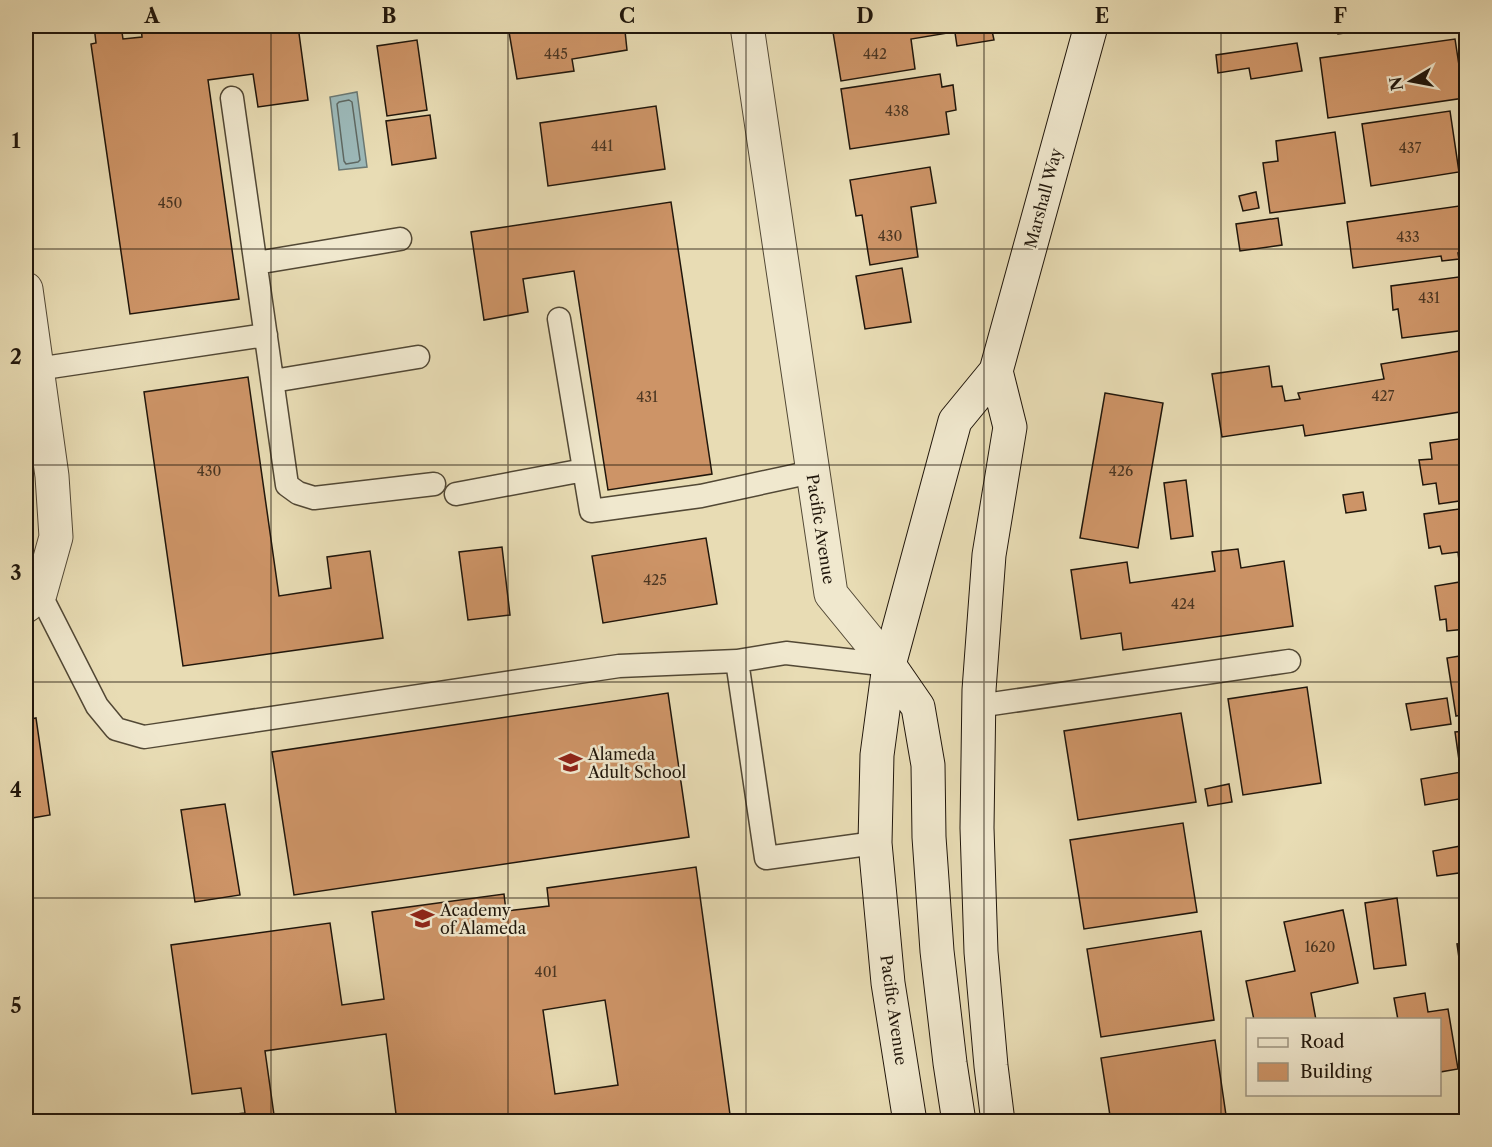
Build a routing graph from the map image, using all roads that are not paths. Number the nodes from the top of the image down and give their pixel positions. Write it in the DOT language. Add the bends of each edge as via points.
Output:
graph roads {
  1 [pos="747,26"];
  2 [pos="1090,26"];
  3 [pos="232,99"];
  4 [pos="400,239"];
  5 [pos="256,263"];
  6 [pos="26,289"];
  7 [pos="559,319"];
  8 [pos="266,335"];
  9 [pos="418,357"];
  10 [pos="37,369"];
  11 [pos="996,371"];
  12 [pos="273,381"];
  13 [pos="584,470"];
  14 [pos="812,472"];
  15 [pos="434,484"];
  16 [pos="456,494"];
  17 [pos="33,600"];
  18 [pos="736,661"];
  19 [pos="1289,661"];
  20 [pos="889,665"];
  21 [pos="979,698"];
  22 [pos="875,843"];
  23 [pos="910,1122"];
  24 [pos="959,1122"];
  25 [pos="998,1122"];
  1 -- 14 [label="street, Pacific Avenue"];
  2 -- 11 [label="street, Marshall Way"];
  3 -- 5 [label="lane"];
  4 -- 5 [label="lane"];
  5 -- 8 [label="lane"];
  6 -- 10 [label="street"];
  7 -- 13 [label="lane"];
  8 -- 10 [label="lane"];
  8 -- 12 [label="lane"];
  9 -- 12 [label="lane"];
  10 -- 17 [label="street" via="56,537"];
  11 -- 20 [label="street, Marshall Way" via="955,421"];
  11 -- 21 [label="street, Marshall Way" via="1010,427 989,555"];
  12 -- 15 [label="lane" via="288,485 298,493 314,498"];
  13 -- 14 [label="lane" via="591,511 701,496"];
  13 -- 16 [label="lane"];
  14 -- 20 [label="street, Pacific Avenue" via="831,594"];
  17 -- 18 [label="lane" via="97,706 116,729 144,737 619,666"];
  18 -- 20 [label="lane" via="786,653"];
  18 -- 22 [label="lane" via="766,858"];
  19 -- 21 [label="lane"];
  20 -- 22 [label="street, Pacific Avenue" via="877,754"];
  20 -- 24 [label="street" via="918,707 928,765 937,951"];
  21 -- 25 [label="street" via="977,828 981,952"];
  22 -- 23 [label="street, Pacific Avenue" via="888,983"];
}
